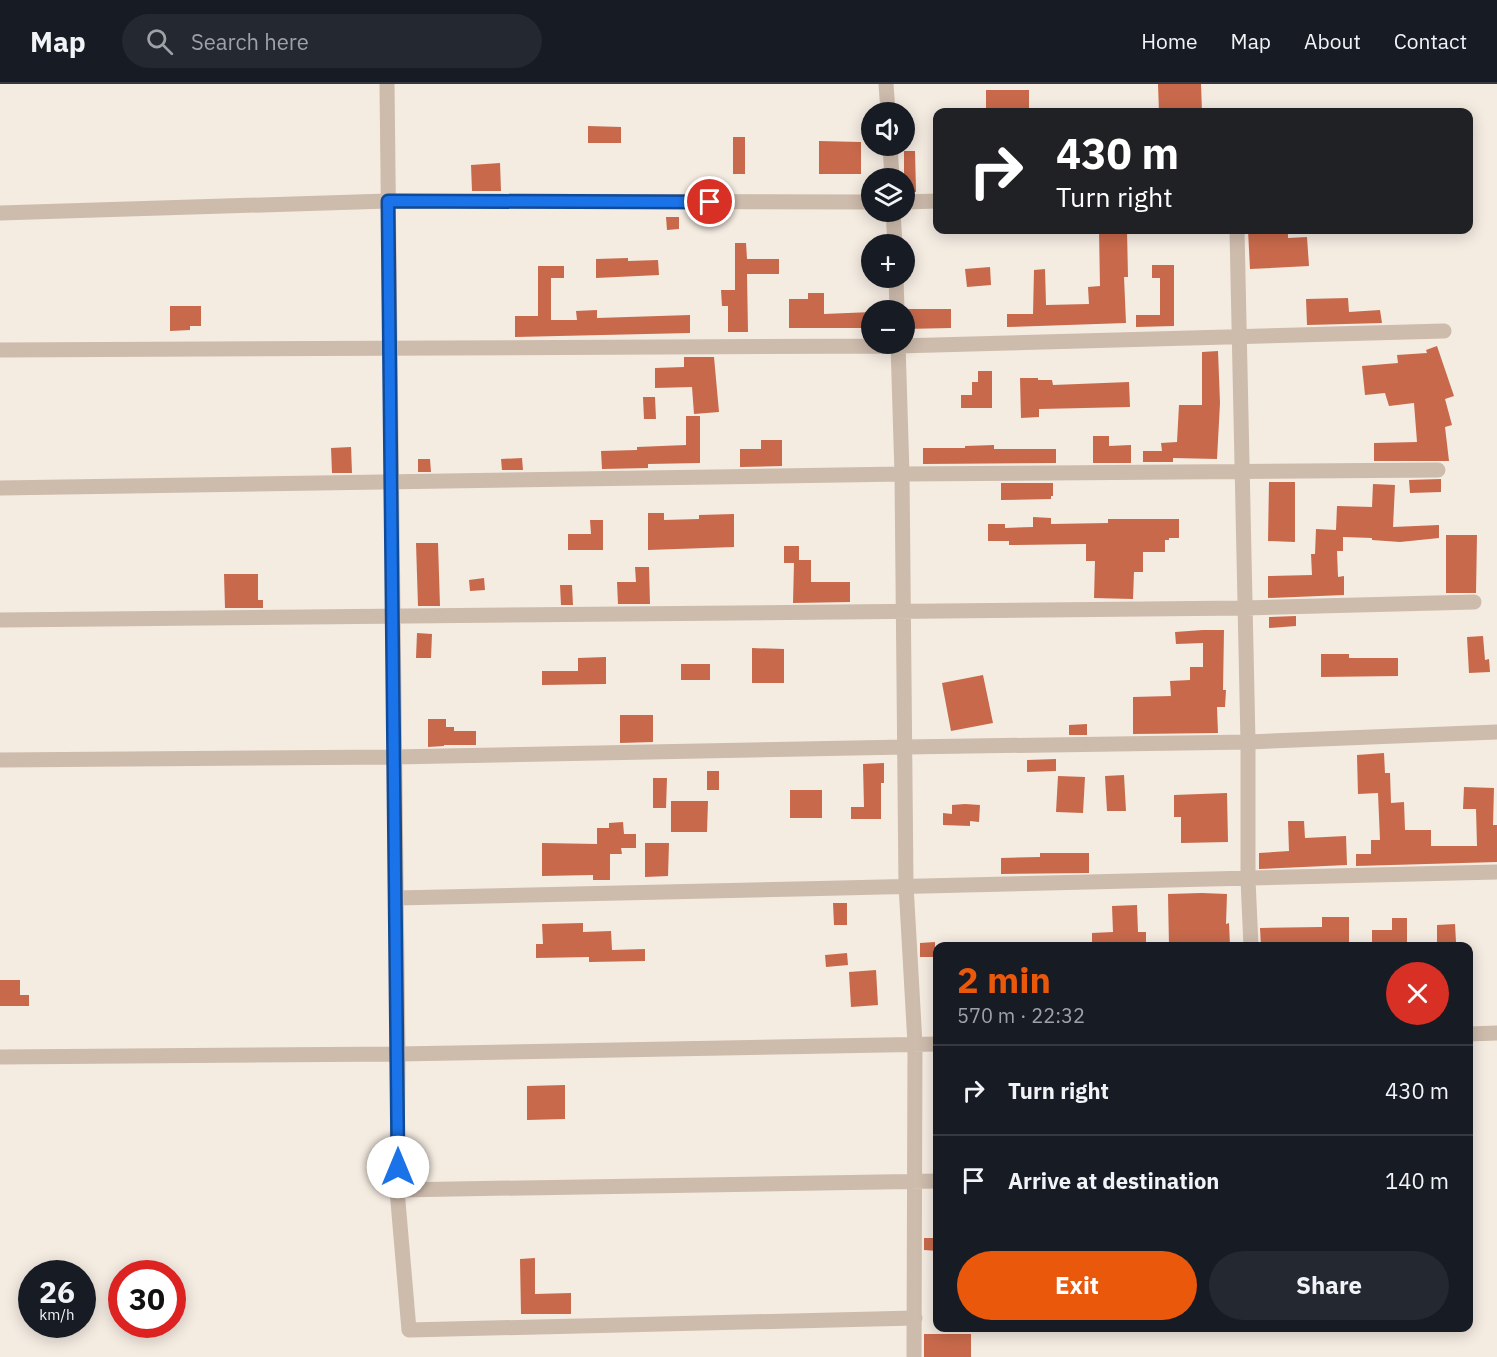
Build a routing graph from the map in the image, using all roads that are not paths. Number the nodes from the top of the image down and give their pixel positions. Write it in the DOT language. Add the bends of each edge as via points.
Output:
graph roads {
  1 [pos="387,84"];
  2 [pos="886,84"];
  3 [pos="887,102"];
  4 [pos="388,201"];
  5 [pos="933,201"];
  6 [pos="861,202"];
  7 [pos="915,202"];
  8 [pos="0,213"];
  9 [pos="1237,234"];
  10 [pos="1444,331"];
  11 [pos="1239,336"];
  12 [pos="861,345"];
  13 [pos="915,345"];
  14 [pos="390,348"];
  15 [pos="0,350"];
  16 [pos="898,354"];
  17 [pos="1438,470"];
  18 [pos="1241,471"];
  19 [pos="902,474"];
  20 [pos="391,483"];
  21 [pos="0,488"];
  22 [pos="1474,602"];
  23 [pos="1245,608"];
  24 [pos="904,611"];
  25 [pos="393,617"];
  26 [pos="0,620"];
  27 [pos="1497,732"];
  28 [pos="1248,742"];
  29 [pos="906,747"];
  30 [pos="394,758"];
  31 [pos="0,760"];
  32 [pos="1497,872"];
  33 [pos="1248,880"];
  34 [pos="906,885"];
  35 [pos="396,898"];
  36 [pos="1251,942"];
  37 [pos="1497,1033"];
  38 [pos="1473,1034"];
  39 [pos="915,1044"];
  40 [pos="933,1044"];
  41 [pos="398,1054"];
  42 [pos="0,1057"];
  43 [pos="915,1181"];
  44 [pos="933,1181"];
  45 [pos="398,1190"];
  46 [pos="915,1318"];
  47 [pos="914,1357"];
  1 -- 4 [label="street"];
  2 -- 3 [label="street"];
  4 -- 6 [label="street"];
  4 -- 8 [label="street"];
  4 -- 14 [label="street"];
  5 -- 7 [label="street"];
  9 -- 11 [label="street"];
  10 -- 11 [label="street"];
  11 -- 13 [label="street"];
  11 -- 18 [label="street"];
  12 -- 14 [label="street"];
  14 -- 15 [label="street"];
  14 -- 20 [label="street"];
  16 -- 19 [label="street"];
  17 -- 18 [label="street"];
  18 -- 19 [label="street"];
  18 -- 23 [label="street"];
  19 -- 20 [label="street"];
  19 -- 24 [label="street"];
  20 -- 21 [label="street"];
  20 -- 25 [label="street"];
  22 -- 23 [label="street"];
  23 -- 24 [label="street"];
  23 -- 28 [label="street"];
  24 -- 25 [label="street"];
  24 -- 29 [label="street"];
  25 -- 26 [label="street"];
  25 -- 30 [label="street"];
  27 -- 28 [label="street"];
  28 -- 29 [label="street"];
  28 -- 33 [label="street"];
  29 -- 30 [label="street"];
  29 -- 34 [label="street"];
  30 -- 31 [label="street"];
  30 -- 35 [label="street"];
  32 -- 33 [label="street"];
  33 -- 34 [label="street"];
  33 -- 36 [label="street"];
  34 -- 35 [label="street"];
  34 -- 39 [label="street"];
  35 -- 41 [label="street"];
  37 -- 38 [label="street"];
  39 -- 40 [label="street"];
  39 -- 41 [label="street"];
  39 -- 43 [label="street"];
  41 -- 42 [label="street"];
  41 -- 45 [label="street"];
  43 -- 44 [label="street"];
  43 -- 45 [label="street"];
  43 -- 46 [label="street"];
  45 -- 46 [label="street" via="409,1329"];
  46 -- 47 [label="street"];
}
